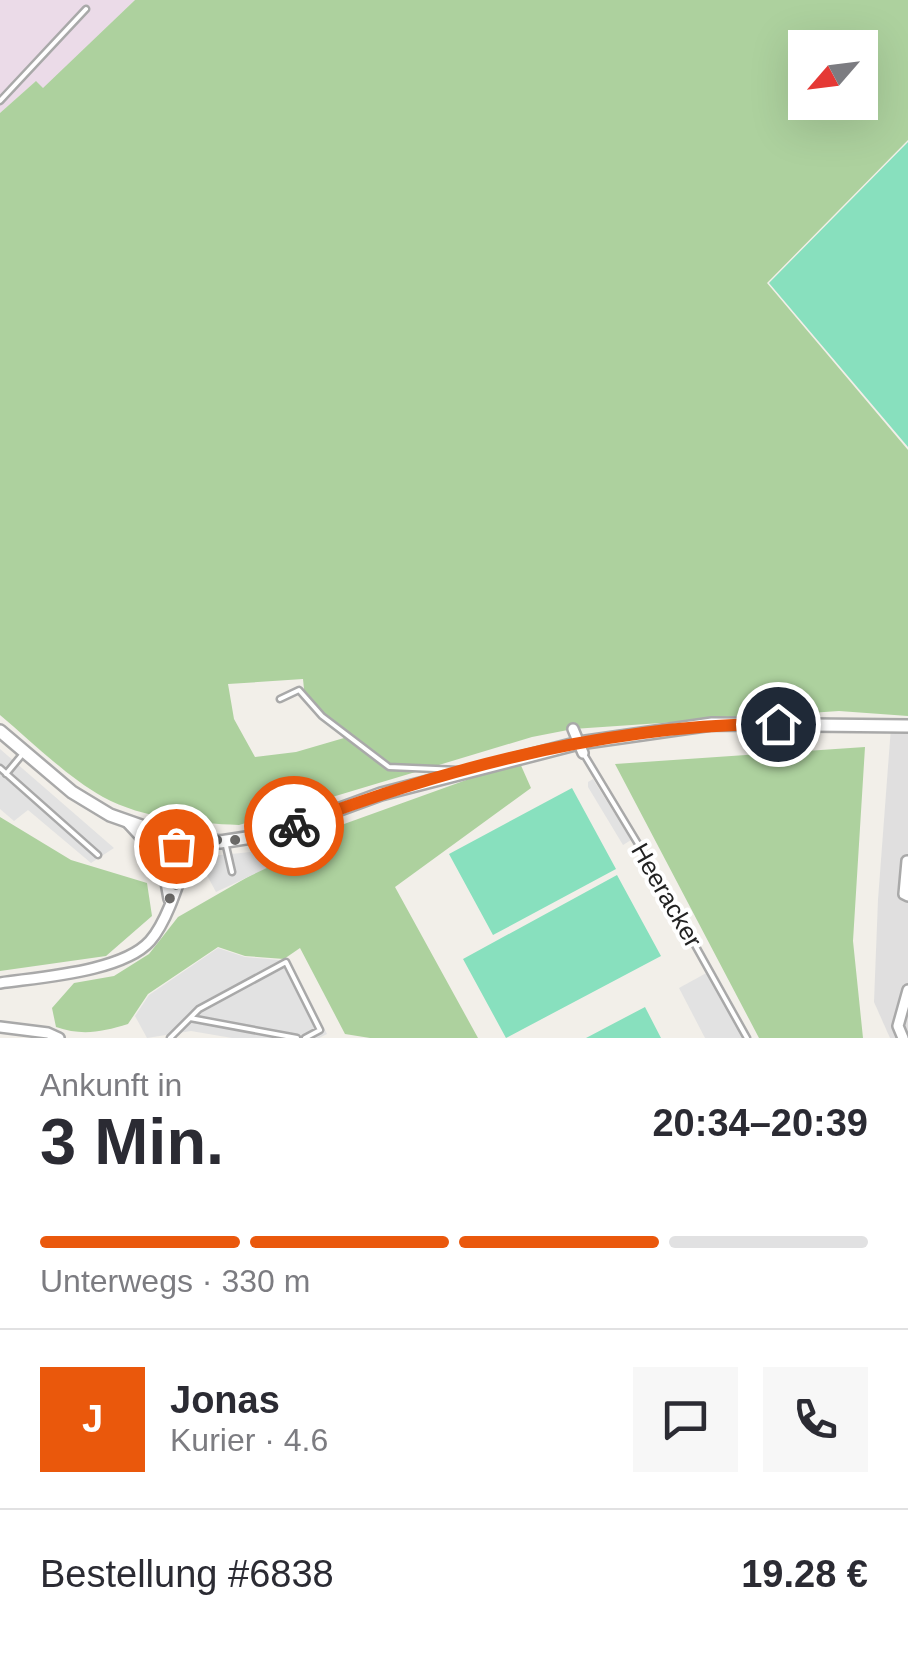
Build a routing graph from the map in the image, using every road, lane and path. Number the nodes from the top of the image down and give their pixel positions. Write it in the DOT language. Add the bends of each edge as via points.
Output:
graph roads {
  1 [pos="86,9"];
  2 [pos="0,102"];
  3 [pos="280,699"];
  4 [pos="908,726"];
  5 [pos="573,729"];
  6 [pos="0,731"];
  7 [pos="581,748"];
  8 [pos="24,752"];
  9 [pos="0,768"];
  10 [pos="463,771"];
  11 [pos="6,774"];
  12 [pos="126,822"];
  13 [pos="178,838"];
  14 [pos="193,840"];
  15 [pos="226,841"];
  16 [pos="98,855"];
  17 [pos="907,861"];
  18 [pos="232,872"];
  19 [pos="167,873"];
  20 [pos="908,896"];
  21 [pos="170,900"];
  22 [pos="0,984"];
  23 [pos="908,990"];
  24 [pos="190,1018"];
  25 [pos="0,1027"];
  26 [pos="59,1038"];
  27 [pos="170,1038"];
  28 [pos="297,1038"];
  29 [pos="304,1038"];
  30 [pos="747,1038"];
  31 [pos="904,1038"];
  1 -- 2 [label="lane"];
  3 -- 10 [label="lane" via="299,690 390,767"];
  4 -- 7 [label="street" via="712,724"];
  5 -- 7 [label="street"];
  6 -- 8 [label="street"];
  7 -- 10 [label="street"];
  7 -- 30 [label="lane, Heeracker"];
  8 -- 11 [label="lane"];
  8 -- 12 [label="street" via="80,798"];
  9 -- 11 [label="lane"];
  10 -- 15 [label="street" via="272,834"];
  11 -- 16 [label="lane"];
  12 -- 13 [label="street"];
  12 -- 19 [label="street" via="157,852"];
  13 -- 14 [label="street"];
  13 -- 19 [label="street"];
  14 -- 15 [label="street"];
  14 -- 21 [label="street"];
  15 -- 18 [label="lane"];
  17 -- 20 [label="street"];
  19 -- 21 [label="street"];
  21 -- 22 [label="street" via="154,935 132,955"];
  23 -- 31 [label="street" via="898,1026"];
  24 -- 27 [label="lane"];
  24 -- 28 [label="lane"];
  24 -- 29 [label="lane" via="286,962 320,1030"];
  25 -- 26 [label="street"];
}
